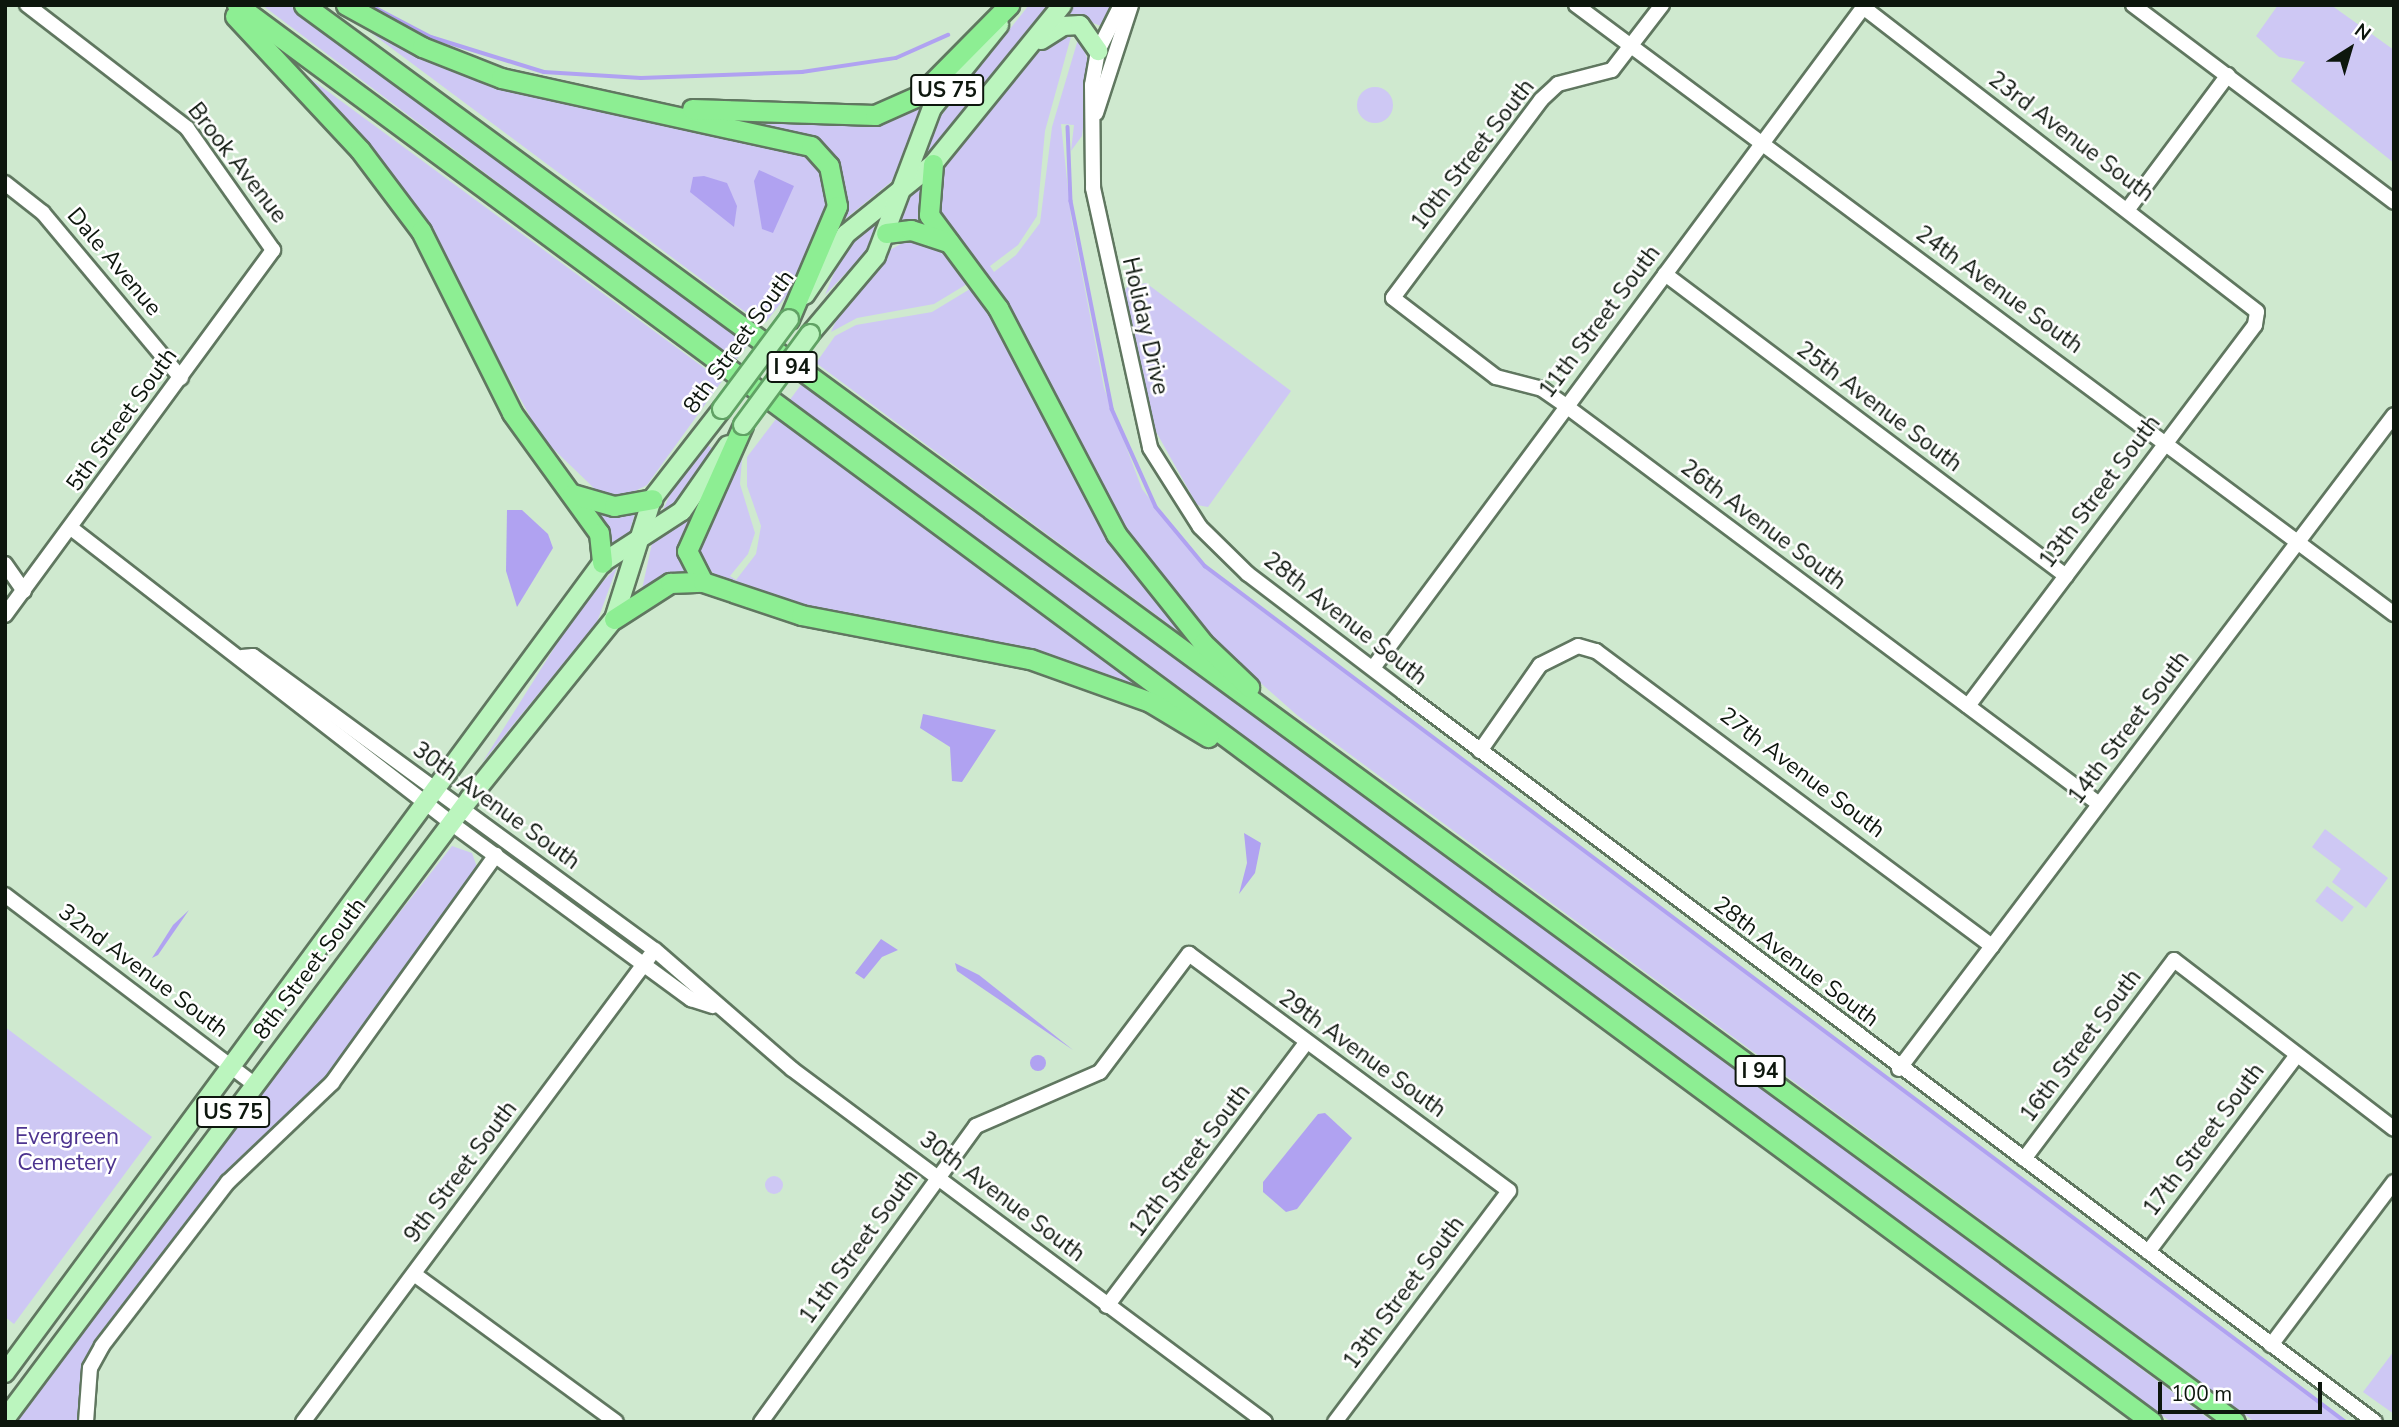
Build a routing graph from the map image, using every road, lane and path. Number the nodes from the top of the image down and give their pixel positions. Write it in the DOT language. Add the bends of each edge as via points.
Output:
graph roads {
  1 [pos="27,5"];
  2 [pos="225,5"];
  3 [pos="237,5"];
  4 [pos="304,5"];
  5 [pos="346,5"];
  6 [pos="1009,5"];
  7 [pos="1016,5"];
  8 [pos="1062,5"];
  9 [pos="1121,5"];
  10 [pos="1131,5"];
  11 [pos="1576,5"];
  12 [pos="1662,5"];
  13 [pos="2133,5"];
  14 [pos="1864,6"];
  15 [pos="1631,47"];
  16 [pos="1030,48"];
  17 [pos="1098,51"];
  18 [pos="2228,75"];
  19 [pos="645,107"];
  20 [pos="1094,121"];
  21 [pos="1762,144"];
  22 [pos="933,164"];
  23 [pos="5,183"];
  24 [pos="902,188"];
  25 [pos="2394,202"];
  26 [pos="2128,209"];
  27 [pos="886,233"];
  28 [pos="950,243"];
  29 [pos="273,250"];
  30 [pos="1665,274"];
  31 [pos="1393,298"];
  32 [pos="2251,302"];
  33 [pos="789,319"];
  34 [pos="181,378"];
  35 [pos="1566,405"];
  36 [pos="2394,415"];
  37 [pos="743,425"];
  38 [pos="2166,442"];
  39 [pos="572,494"];
  40 [pos="652,499"];
  41 [pos="1200,527"];
  42 [pos="71,528"];
  43 [pos="640,543"];
  44 [pos="2298,543"];
  45 [pos="5,564"];
  46 [pos="602,564"];
  47 [pos="2066,576"];
  48 [pos="703,582"];
  49 [pos="24,591"];
  50 [pos="2394,614"];
  51 [pos="5,615"];
  52 [pos="614,619"];
  53 [pos="1373,668"];
  54 [pos="1968,706"];
  55 [pos="1283,724"];
  56 [pos="1480,751"];
  57 [pos="430,796"];
  58 [pos="2099,804"];
  59 [pos="463,807"];
  60 [pos="1322,807"];
  61 [pos="451,823"];
  62 [pos="496,855"];
  63 [pos="5,895"];
  64 [pos="1992,946"];
  65 [pos="655,950"];
  66 [pos="1189,954"];
  67 [pos="644,964"];
  68 [pos="713,1006"];
  69 [pos="1307,1042"];
  70 [pos="2297,1055"];
  71 [pos="232,1066"];
  72 [pos="1899,1069"];
  73 [pos="254,1084"];
  74 [pos="2394,1129"];
  75 [pos="2024,1159"];
  76 [pos="938,1177"];
  77 [pos="2394,1182"];
  78 [pos="1510,1191"];
  79 [pos="2148,1252"];
  80 [pos="414,1274"];
  81 [pos="1107,1306"];
  82 [pos="2271,1345"];
  83 [pos="5,1373"];
  84 [pos="5,1419"];
  85 [pos="86,1422"];
  86 [pos="303,1422"];
  87 [pos="616,1422"];
  88 [pos="761,1422"];
  89 [pos="1265,1422"];
  90 [pos="1335,1422"];
  91 [pos="2152,1422"];
  92 [pos="2235,1422"];
  93 [pos="2375,1422"];
  1 -- 29 [label="street, Brook Avenue" via="187,128"];
  2 -- 39 [label="highway" via="360,150 421,231 512,413"];
  3 -- 60 [label="highway, I 94"];
  4 -- 55 [label="highway, I 94"];
  5 -- 19 [label="highway" via="422,47 502,78"];
  6 -- 19 [label="highway" via="920,95 875,115"];
  7 -- 24 [label="main road, 8th Street South / US 75" via="932,108"];
  8 -- 16 [label="main road, 8th Street South / US 75"];
  9 -- 17 [label="street, Holiday Drive"];
  10 -- 20 [label="street, Holiday Drive"];
  11 -- 15 [label="street, 24th Avenue South"];
  12 -- 15 [label="street, 10th Street South"];
  13 -- 18 [label="street"];
  14 -- 21 [label="street, 11th Street South"];
  14 -- 26 [label="street, 23rd Avenue South"];
  15 -- 21 [label="street, 24th Avenue South"];
  15 -- 31 [label="street, 10th Street South" via="1612,70 1558,84 1541,100"];
  16 -- 17 [label="main road" via="1071,24 1090,31"];
  16 -- 22 [label="main road, 8th Street South / US 75"];
  17 -- 20 [label="street, Holiday Drive"];
  18 -- 25 [label="street"];
  18 -- 26 [label="street"];
  19 -- 33 [label="highway" via="779,134 822,155 837,206"];
  20 -- 41 [label="street, Holiday Drive" via="1093,188 1150,448"];
  21 -- 30 [label="street, 11th Street South"];
  21 -- 38 [label="street, 24th Avenue South"];
  22 -- 24 [label="main road, 8th Street South / US 75"];
  22 -- 28 [label="highway" via="929,215"];
  23 -- 34 [label="street, Dale Avenue" via="43,213"];
  24 -- 27 [label="main road, 8th Street South / US 75"];
  24 -- 33 [label="main road, 8th Street South / US 75" via="846,234"];
  26 -- 32 [label="street, 23rd Avenue South"];
  27 -- 28 [label="highway" via="911,230"];
  27 -- 37 [label="main road, 8th Street South / US 75, bridge" via="876,256 810,334"];
  28 -- 55 [label="highway" via="998,308 1116,534 1202,643"];
  29 -- 34 [label="street, 5th Street South"];
  30 -- 35 [label="street, 11th Street South"];
  30 -- 47 [label="street, 25th Avenue South"];
  31 -- 35 [label="street, 26th Avenue South" via="1496,377 1542,389"];
  32 -- 38 [label="street, 13th Street South" via="2255,325"];
  33 -- 40 [label="main road, 8th Street South / US 75, bridge"];
  34 -- 42 [label="street, 5th Street South"];
  35 -- 53 [label="street, 11th Street South"];
  35 -- 54 [label="street, 26th Avenue South"];
  36 -- 44 [label="street, 14th Street South"];
  37 -- 43 [label="main road, 8th Street South / US 75" via="682,511"];
  37 -- 48 [label="highway" via="687,551"];
  38 -- 44 [label="street, 24th Avenue South"];
  38 -- 47 [label="street, 13th Street South"];
  39 -- 40 [label="highway" via="614,506"];
  39 -- 46 [label="highway" via="599,533"];
  40 -- 43 [label="main road, 8th Street South / US 75"];
  41 -- 53 [label="street, 28th Avenue South" via="1248,574"];
  42 -- 49 [label="street, 5th Street South"];
  42 -- 57 [label="street, 30th Avenue South"];
  43 -- 46 [label="main road, 8th Street South / US 75"];
  43 -- 52 [label="main road, 8th Street South / US 75"];
  44 -- 50 [label="street, 24th Avenue South"];
  44 -- 58 [label="street, 14th Street South"];
  45 -- 49 [label="street"];
  46 -- 57 [label="main road, 8th Street South / US 75"];
  47 -- 54 [label="street, 13th Street South"];
  48 -- 52 [label="highway" via="670,583"];
  48 -- 60 [label="highway" via="789,612 1030,659 1102,682 1150,702"];
  49 -- 51 [label="street, 5th Street South"];
  52 -- 59 [label="main road, 8th Street South / US 75"];
  53 -- 56 [label="street, 28th Avenue South"];
  54 -- 58 [label="street, 26th Avenue South"];
  55 -- 92 [label="highway, I 94"];
  56 -- 64 [label="street, 27th Avenue South" via="1540,665 1578,646 1614,661"];
  56 -- 72 [label="street, 28th Avenue South"];
  57 -- 59 [label="street, 30th Avenue South"];
  57 -- 61 [label="street, 30th Avenue South"];
  57 -- 71 [label="main road, 8th Street South / US 75"];
  58 -- 64 [label="street, 14th Street South"];
  59 -- 61 [label="main road, 8th Street South / US 75"];
  59 -- 65 [label="street, 30th Avenue South"];
  60 -- 91 [label="highway, I 94"];
  61 -- 62 [label="street, 30th Avenue South"];
  61 -- 73 [label="main road, 8th Street South / US 75"];
  62 -- 67 [label="street, 30th Avenue South"];
  62 -- 85 [label="street" via="332,1083 228,1182 102,1346 90,1368"];
  63 -- 71 [label="street, 32nd Avenue South"];
  64 -- 72 [label="street, 14th Street South"];
  65 -- 67 [label="street, 9th Street South"];
  65 -- 68 [label="street, 30th Avenue South" via="702,988"];
  66 -- 69 [label="street, 29th Avenue South"];
  66 -- 76 [label="street, 11th Street South" via="1100,1072 976,1126"];
  67 -- 68 [label="street, 30th Avenue South" via="691,999"];
  67 -- 80 [label="street, 9th Street South"];
  68 -- 76 [label="street, 30th Avenue South"];
  69 -- 78 [label="street, 29th Avenue South"];
  69 -- 81 [label="street, 12th Street South"];
  70 -- 74 [label="street"];
  70 -- 75 [label="street, 16th Street South" via="2174,960"];
  70 -- 79 [label="street, 17th Street South"];
  71 -- 73 [label="street, 32nd Avenue South"];
  71 -- 83 [label="main road, 8th Street South / US 75"];
  72 -- 75 [label="street, 28th Avenue South"];
  73 -- 84 [label="main road, 8th Street South / US 75"];
  75 -- 79 [label="street, 28th Avenue South"];
  76 -- 81 [label="street, 30th Avenue South"];
  76 -- 88 [label="street, 11th Street South"];
  77 -- 82 [label="street"];
  78 -- 90 [label="street, 13th Street South"];
  79 -- 82 [label="street, 28th Avenue South"];
  80 -- 86 [label="street, 9th Street South"];
  80 -- 87 [label="street"];
  81 -- 89 [label="street, 30th Avenue South"];
  82 -- 93 [label="street, 28th Avenue South"];
}
